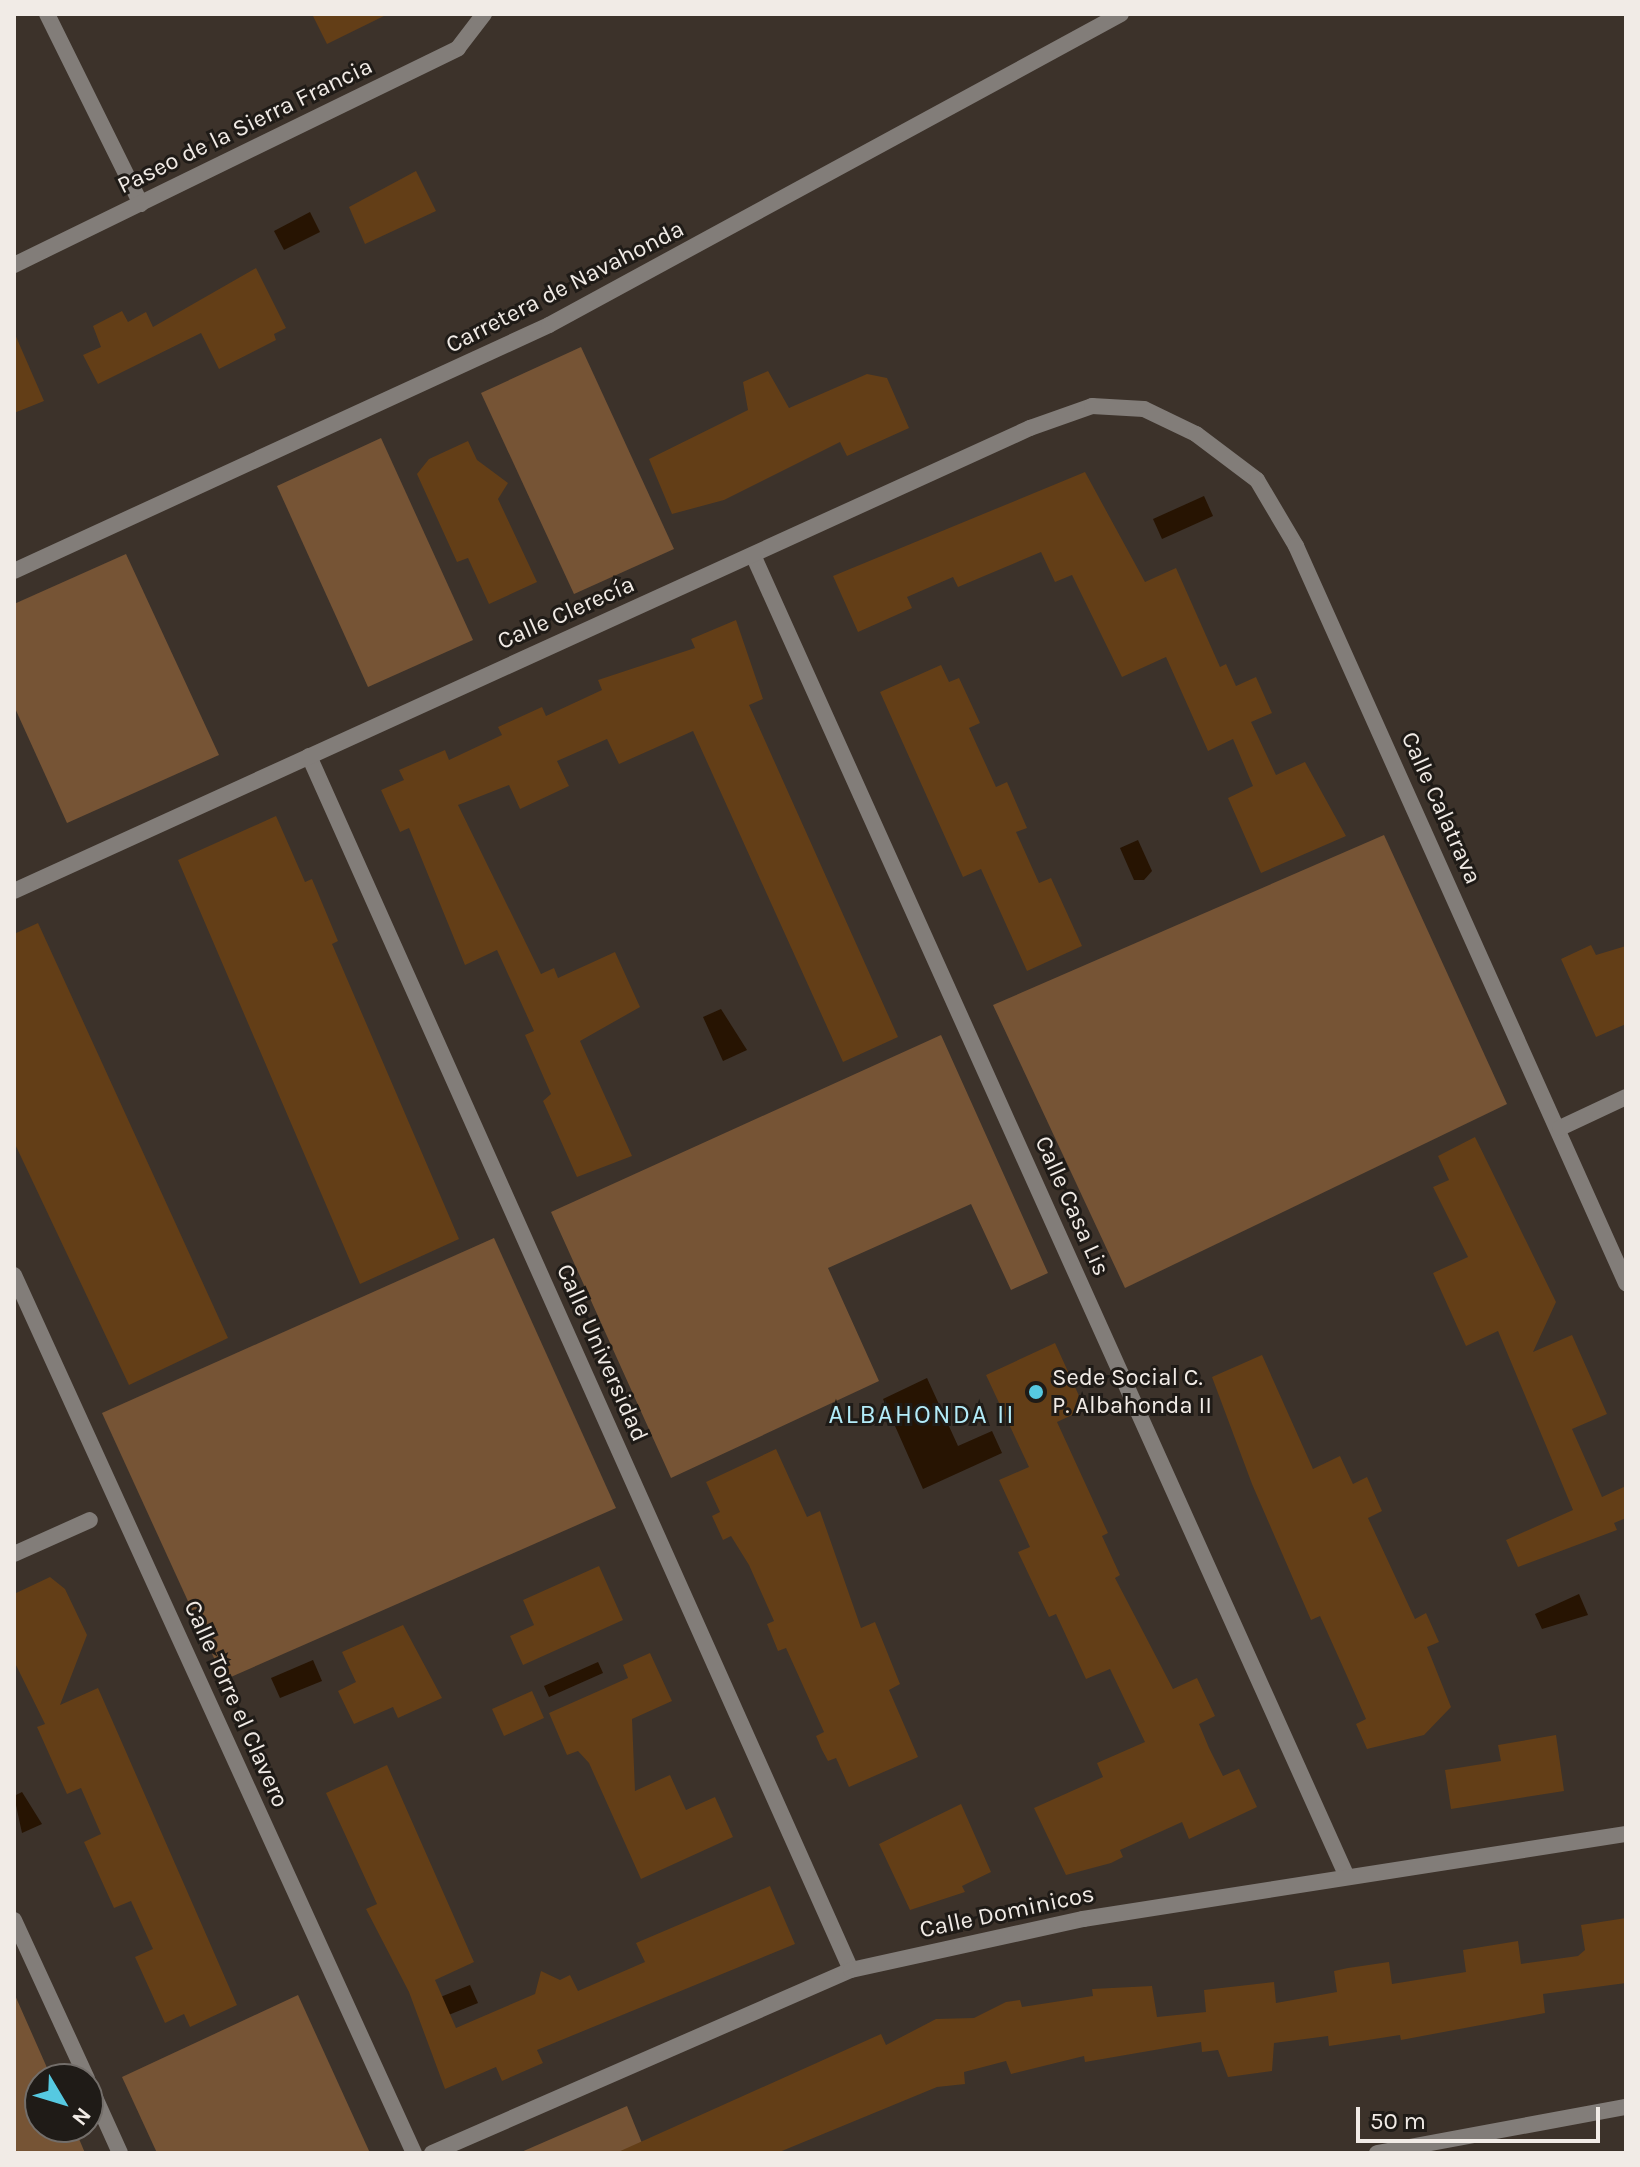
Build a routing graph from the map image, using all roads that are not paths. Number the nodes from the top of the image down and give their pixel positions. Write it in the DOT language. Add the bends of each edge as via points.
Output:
graph roads {
  1 [pos="47,14"];
  2 [pos="484,14"];
  3 [pos="1121,14"];
  4 [pos="141,204"];
  5 [pos="14,265"];
  6 [pos="1144,409"];
  7 [pos="753,555"];
  8 [pos="14,571"];
  9 [pos="309,756"];
  10 [pos="14,891"];
  11 [pos="1626,1097"];
  12 [pos="1560,1128"];
  13 [pos="14,1275"];
  14 [pos="1626,1283"];
  15 [pos="90,1520"];
  16 [pos="14,1554"];
  17 [pos="1626,1834"];
  18 [pos="1347,1877"];
  19 [pos="14,1920"];
  20 [pos="851,1970"];
  21 [pos="79,2063"];
  22 [pos="1626,2107"];
  23 [pos="104,2118"];
  24 [pos="120,2153"];
  25 [pos="414,2153"];
  26 [pos="432,2153"];
  27 [pos="1377,2153"];
  1 -- 4 [label="street"];
  2 -- 4 [label="street, Paseo de la Sierra Francia" via="458,48"];
  3 -- 8 [label="street, Carretera de Navahonda" via="549,325"];
  4 -- 5 [label="street, Paseo de la Sierra Francia"];
  6 -- 7 [label="street, Calle Clerecía" via="1092,406 1030,428"];
  6 -- 12 [label="street, Calle Calatrava" via="1196,434 1257,480 1296,546"];
  7 -- 9 [label="street, Calle Clerecía"];
  7 -- 18 [label="street, Calle Casa Lis"];
  9 -- 10 [label="street, Calle Clerecía"];
  9 -- 20 [label="street, Calle Universidad"];
  11 -- 12 [label="street"];
  12 -- 14 [label="street, Calle Calatrava"];
  13 -- 25 [label="street, Calle Torre el Clavero"];
  15 -- 16 [label="street"];
  17 -- 18 [label="street, Calle Dominicos"];
  18 -- 20 [label="street, Calle Dominicos" via="1083,1919"];
  19 -- 21 [label="street"];
  20 -- 26 [label="street, Calle Dominicos"];
  22 -- 27 [label="street"];
  23 -- 24 [label="street"];
}
